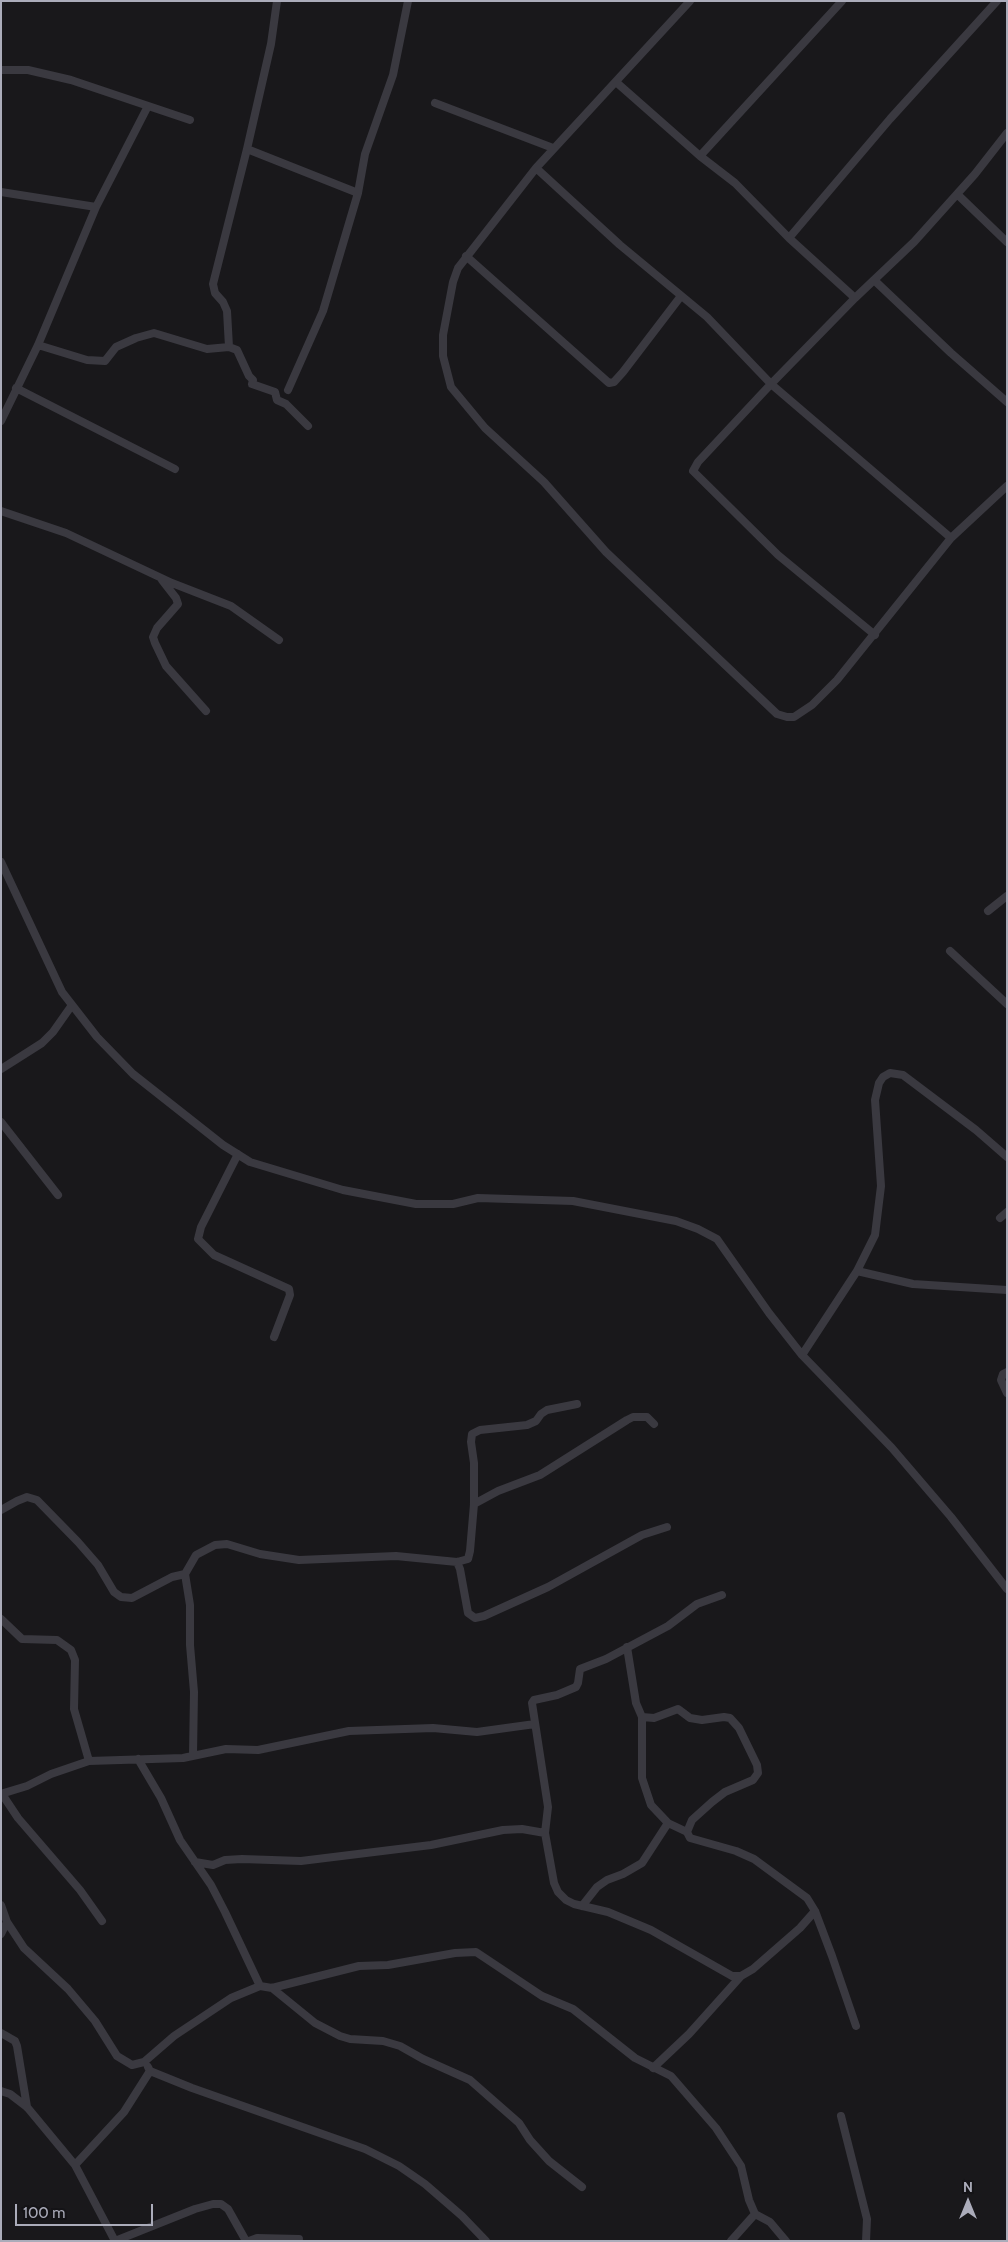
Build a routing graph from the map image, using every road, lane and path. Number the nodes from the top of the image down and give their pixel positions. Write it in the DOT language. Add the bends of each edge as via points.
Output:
graph roads {
  1 [pos="277,1"];
  2 [pos="408,1"];
  3 [pos="690,1"];
  4 [pos="842,1"];
  5 [pos="997,1"];
  6 [pos="1,70"];
  7 [pos="616,82"];
  8 [pos="435,103"];
  9 [pos="148,106"];
  10 [pos="190,120"];
  11 [pos="1007,133"];
  12 [pos="553,148"];
  13 [pos="247,149"];
  14 [pos="700,156"];
  15 [pos="536,168"];
  16 [pos="1,192"];
  17 [pos="358,193"];
  18 [pos="957,194"];
  19 [pos="96,207"];
  20 [pos="789,238"];
  21 [pos="1007,242"];
  22 [pos="466,256"];
  23 [pos="874,280"];
  24 [pos="681,296"];
  25 [pos="855,298"];
  26 [pos="38,345"];
  27 [pos="229,347"];
  28 [pos="771,384"];
  29 [pos="16,388"];
  30 [pos="288,390"];
  31 [pos="1007,402"];
  32 [pos="1,421"];
  33 [pos="308,426"];
  34 [pos="174,469"];
  35 [pos="1007,486"];
  36 [pos="1,511"];
  37 [pos="951,538"];
  38 [pos="161,578"];
  39 [pos="875,635"];
  40 [pos="279,640"];
  41 [pos="206,711"];
  42 [pos="1,862"];
  43 [pos="1007,896"];
  44 [pos="988,911"];
  45 [pos="950,951"];
  46 [pos="1007,1004"];
  47 [pos="72,1005"];
  48 [pos="1,1069"];
  49 [pos="1,1122"];
  50 [pos="238,1154"];
  51 [pos="1007,1157"];
  52 [pos="58,1195"];
  53 [pos="1007,1212"];
  54 [pos="1000,1218"];
  55 [pos="857,1271"];
  56 [pos="1007,1290"];
  57 [pos="274,1337"];
  58 [pos="802,1355"];
  59 [pos="1007,1372"];
  60 [pos="1007,1393"];
  61 [pos="576,1404"];
  62 [pos="654,1424"];
  63 [pos="474,1504"];
  64 [pos="1,1510"];
  65 [pos="667,1527"];
  66 [pos="457,1562"];
  67 [pos="185,1574"];
  68 [pos="1007,1589"];
  69 [pos="722,1595"];
  70 [pos="1,1619"];
  71 [pos="626,1647"];
  72 [pos="642,1717"];
  73 [pos="535,1724"];
  74 [pos="193,1755"];
  75 [pos="138,1759"];
  76 [pos="89,1761"];
  77 [pos="2,1794"];
  78 [pos="668,1823"];
  79 [pos="687,1832"];
  80 [pos="545,1833"];
  81 [pos="195,1862"];
  82 [pos="213,1865"];
  83 [pos="211,1885"];
  84 [pos="1,1906"];
  85 [pos="582,1906"];
  86 [pos="814,1911"];
  87 [pos="102,1921"];
  88 [pos="7,1922"];
  89 [pos="1,1934"];
  90 [pos="741,1976"];
  91 [pos="260,1986"];
  92 [pos="272,1988"];
  93 [pos="856,2026"];
  94 [pos="1,2034"];
  95 [pos="144,2062"];
  96 [pos="653,2068"];
  97 [pos="150,2071"];
  98 [pos="1,2091"];
  99 [pos="27,2107"];
  100 [pos="841,2116"];
  101 [pos="75,2165"];
  102 [pos="582,2187"];
  103 [pos="755,2214"];
  104 [pos="299,2239"];
  105 [pos="115,2241"];
  106 [pos="248,2241"];
  107 [pos="486,2241"];
  108 [pos="731,2241"];
  109 [pos="786,2241"];
  110 [pos="866,2241"];
  1 -- 13 [label="street" via="271,44"];
  2 -- 17 [label="street" via="393,75 365,154"];
  3 -- 7 [label="street"];
  4 -- 14 [label="street"];
  5 -- 20 [label="street" via="890,119"];
  6 -- 9 [label="street" via="28,70 71,80"];
  7 -- 12 [label="street"];
  7 -- 14 [label="street"];
  8 -- 12 [label="street"];
  9 -- 10 [label="street"];
  9 -- 19 [label="street"];
  11 -- 18 [label="street"];
  12 -- 15 [label="street"];
  13 -- 17 [label="street"];
  13 -- 27 [label="street" via="214,284 214,293 227,311"];
  14 -- 20 [label="street" via="735,183"];
  15 -- 22 [label="street"];
  15 -- 24 [label="street"];
  16 -- 19 [label="street"];
  17 -- 30 [label="street" via="322,311"];
  18 -- 21 [label="street"];
  18 -- 23 [label="street"];
  19 -- 26 [label="street"];
  20 -- 25 [label="street"];
  22 -- 24 [label="street" via="609,383 623,372"];
  22 -- 39 [label="street" via="453,282 443,336 443,356 451,387 485,428 544,482 606,552 777,714 794,717 812,705"];
  23 -- 25 [label="street"];
  23 -- 31 [label="street"];
  24 -- 28 [label="street" via="707,317"];
  25 -- 28 [label="street"];
  26 -- 27 [label="street" via="87,360 105,361 116,347 154,333 207,349"];
  26 -- 29 [label="street"];
  27 -- 33 [label="street" via="237,350 253,380 252,384 275,392 277,400 286,404"];
  28 -- 37 [label="street"];
  28 -- 39 [label="street" via="693,471 778,555"];
  29 -- 32 [label="street"];
  29 -- 34 [label="street"];
  35 -- 37 [label="street"];
  36 -- 38 [label="street" via="66,533"];
  37 -- 39 [label="street"];
  38 -- 40 [label="street" via="231,606"];
  38 -- 41 [label="street" via="178,604 157,628 153,637 155,643 166,666"];
  42 -- 47 [label="street" via="62,992"];
  43 -- 44 [label="street"];
  45 -- 46 [label="street"];
  47 -- 48 [label="street" via="42,1043"];
  47 -- 50 [label="street" via="133,1074 222,1145"];
  49 -- 52 [label="street"];
  50 -- 57 [label="street" via="198,1239 214,1255 289,1289 290,1295"];
  50 -- 58 [label="street" via="250,1162 342,1190 416,1204 453,1204 478,1198 573,1200 698,1229 717,1239"];
  51 -- 55 [label="street" via="903,1075 890,1073 883,1077 875,1100 881,1167 878,1222"];
  53 -- 54 [label="street"];
  55 -- 56 [label="street" via="913,1284"];
  55 -- 58 [label="street"];
  58 -- 68 [label="street" via="892,1448 951,1516"];
  59 -- 60 [label="street" via="1001,1380"];
  61 -- 63 [label="street" via="548,1410 527,1425 480,1430 472,1434"];
  62 -- 63 [label="street" via="647,1418 627,1420 540,1475"];
  63 -- 66 [label="street" via="468,1559"];
  64 -- 67 [label="street" via="27,1497 37,1500 98,1565 114,1592 121,1597 132,1598 172,1577"];
  65 -- 66 [label="street" via="642,1535 548,1587 475,1618 468,1613"];
  66 -- 67 [label="street" via="396,1556 299,1560 260,1554 227,1544 215,1545 196,1555"];
  67 -- 74 [label="street" via="190,1605 194,1692"];
  69 -- 71 [label="street" via="698,1604 668,1626"];
  70 -- 76 [label="street" via="22,1639 57,1640 71,1650 75,1660 74,1709"];
  71 -- 72 [label="street" via="636,1703"];
  71 -- 73 [label="street" via="580,1669 576,1687 534,1700"];
  72 -- 78 [label="street" via="642,1778 651,1805"];
  72 -- 79 [label="street" via="654,1718 678,1708 690,1718 730,1718 757,1765 758,1774 753,1780 725,1792 712,1802 692,1820"];
  73 -- 74 [label="street" via="477,1732 433,1728 336,1732 274,1749 226,1749"];
  73 -- 80 [label="street" via="548,1807"];
  74 -- 75 [label="street"];
  75 -- 76 [label="street"];
  75 -- 81 [label="street"];
  76 -- 77 [label="street"];
  77 -- 87 [label="street"];
  78 -- 79 [label="street"];
  78 -- 85 [label="street" via="642,1863 607,1880"];
  79 -- 86 [label="street" via="690,1838 754,1858 807,1898"];
  80 -- 82 [label="street" via="503,1830 380,1852 301,1861 225,1860"];
  80 -- 85 [label="street" via="558,1892 566,1900"];
  81 -- 82 [label="street"];
  81 -- 83 [label="street"];
  82 -- 83 [label="street"];
  83 -- 91 [label="street"];
  84 -- 88 [label="street"];
  85 -- 90 [label="street" via="638,1924 732,1976"];
  86 -- 90 [label="street" via="800,1928"];
  86 -- 93 [label="street"];
  88 -- 89 [label="street"];
  88 -- 95 [label="street" via="24,1948 68,1988 95,2021 117,2056 132,2064"];
  90 -- 96 [label="street" via="689,2034"];
  91 -- 92 [label="street"];
  91 -- 95 [label="street" via="231,1998 195,2020"];
  92 -- 96 [label="street" via="345,1969 476,1952 542,1996 573,2009 635,2058"];
  92 -- 102 [label="street" via="315,2023 340,2036 400,2046 470,2080 519,2123 549,2161"];
  94 -- 99 [label="street" via="15,2041 17,2046"];
  95 -- 97 [label="street"];
  96 -- 103 [label="street" via="671,2076 716,2128 741,2166"];
  97 -- 101 [label="street" via="124,2112"];
  97 -- 107 [label="street" via="365,2150 399,2166 425,2184"];
  98 -- 99 [label="street"];
  99 -- 101 [label="street"];
  100 -- 110 [label="street" via="867,2219"];
  101 -- 105 [label="street"];
  103 -- 108 [label="street"];
  103 -- 109 [label="street" via="770,2222"];
  104 -- 106 [label="street" via="257,2238"];
  105 -- 106 [label="street" via="213,2204 221,2204 228,2209"];
}
